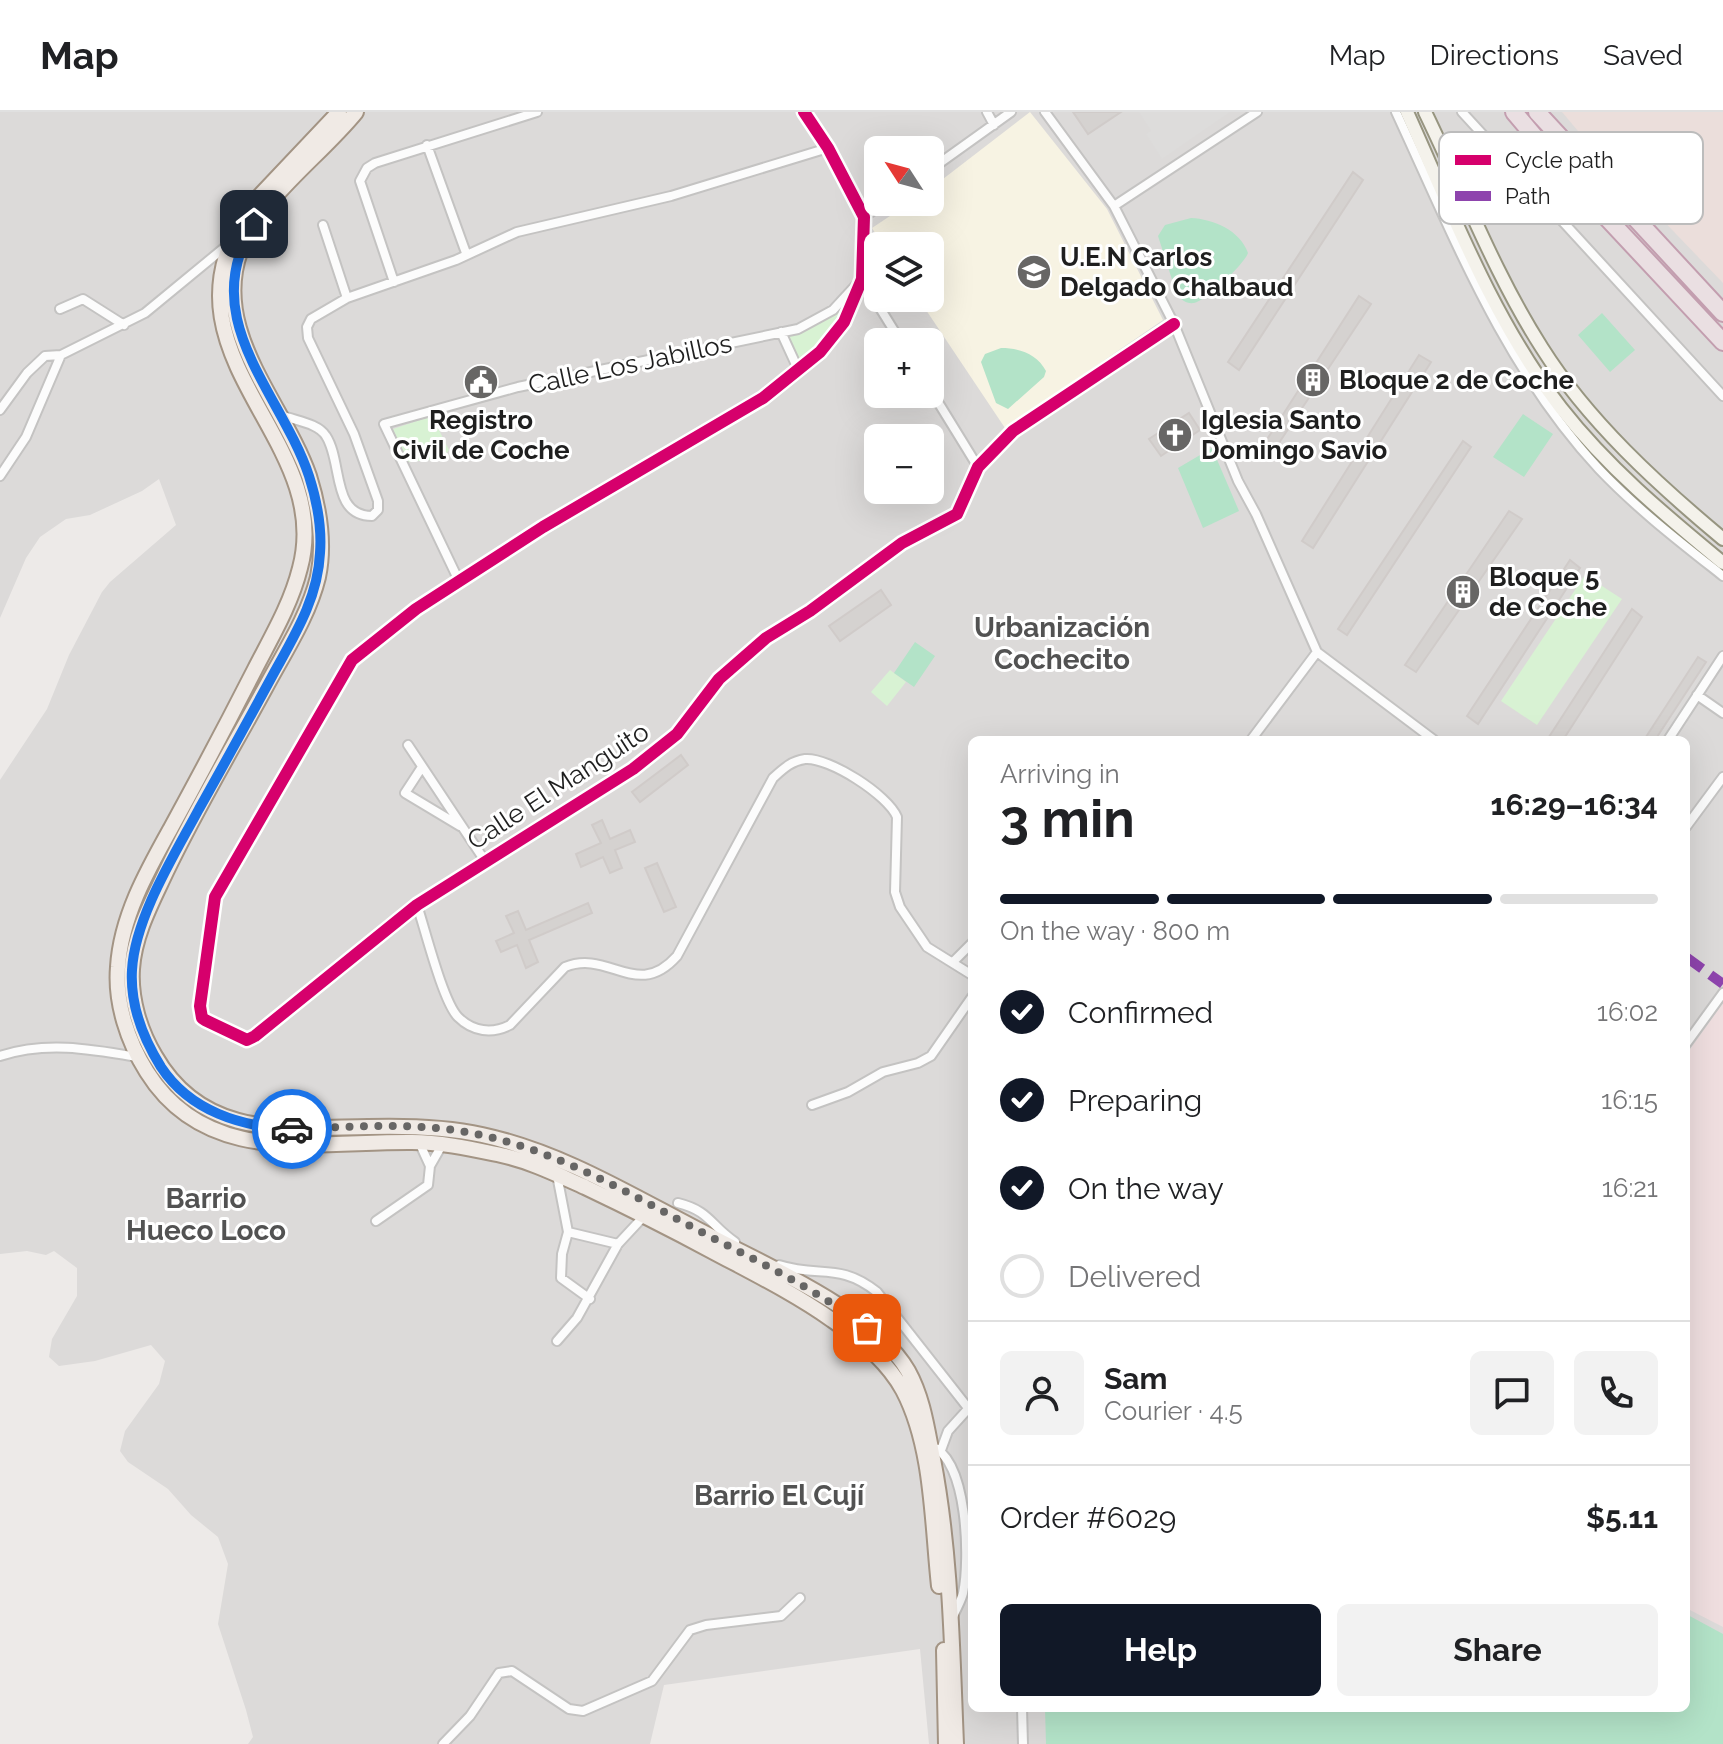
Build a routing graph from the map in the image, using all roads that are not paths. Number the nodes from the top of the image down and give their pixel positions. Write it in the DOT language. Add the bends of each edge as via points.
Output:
graph roads {
  1 [pos="339,112"];
  2 [pos="356,112"];
  3 [pos="537,112"];
  4 [pos="804,112"];
  5 [pos="987,112"];
  6 [pos="1011,112"];
  7 [pos="1045,112"];
  8 [pos="1257,112"];
  9 [pos="1396,112"];
  10 [pos="1407,112"];
  11 [pos="1425,112"];
  12 [pos="1462,112"];
  13 [pos="1514,112"];
  14 [pos="1537,112"];
  15 [pos="994,125"];
  16 [pos="1480,132"];
  17 [pos="1531,132"];
  18 [pos="1556,132"];
  19 [pos="1439,141"];
  20 [pos="427,145"];
  21 [pos="828,148"];
  22 [pos="944,160"];
  23 [pos="1439,181"];
  24 [pos="1114,206"];
  25 [pos="1439,207"];
  26 [pos="864,217"];
  27 [pos="1447,224"];
  28 [pos="1459,224"];
  29 [pos="1479,224"];
  30 [pos="1566,224"];
  31 [pos="1613,224"];
  32 [pos="1641,224"];
  33 [pos="323,225"];
  34 [pos="231,242"];
  35 [pos="466,253"];
  36 [pos="862,279"];
  37 [pos="394,282"];
  38 [pos="347,298"];
  39 [pos="60,309"];
  40 [pos="1723,313"];
  41 [pos="1174,324"];
  42 [pos="124,325"];
  43 [pos="892,328"];
  44 [pos="781,332"];
  45 [pos="1723,342"];
  46 [pos="61,355"];
  47 [pos="798,369"];
  48 [pos="1723,396"];
  49 [pos="942,408"];
  50 [pos="0,410"];
  51 [pos="277,414"];
  52 [pos="978,467"];
  53 [pos="0,476"];
  54 [pos="1723,539"];
  55 [pos="1723,563"];
  56 [pos="1723,576"];
  57 [pos="459,581"];
  58 [pos="1317,652"];
  59 [pos="1723,656"];
  60 [pos="1697,695"];
  61 [pos="1723,713"];
  62 [pos="1254,736"];
  63 [pos="1428,736"];
  64 [pos="1671,736"];
  65 [pos="408,745"];
  66 [pos="422,767"];
  67 [pos="1723,777"];
  68 [pos="1690,822"];
  69 [pos="463,828"];
  70 [pos="485,861"];
  71 [pos="417,905"];
  72 [pos="968,947"];
  73 [pos="953,962"];
  74 [pos="968,972"];
  75 [pos="1723,993"];
  76 [pos="968,1003"];
  77 [pos="1690,1038"];
  78 [pos="0,1056"];
  79 [pos="137,1057"];
  80 [pos="812,1105"];
  81 [pos="418,1142"];
  82 [pos="442,1145"];
  83 [pos="430,1166"];
  84 [pos="557,1175"];
  85 [pos="678,1203"];
  86 [pos="645,1215"];
  87 [pos="376,1221"];
  88 [pos="568,1232"];
  89 [pos="714,1233"];
  90 [pos="618,1244"];
  91 [pos="590,1299"];
  92 [pos="557,1341"];
  93 [pos="968,1409"];
  94 [pos="968,1414"];
  95 [pos="936,1448"];
  96 [pos="968,1547"];
  97 [pos="968,1561"];
  98 [pos="800,1598"];
  99 [pos="952,1617"];
  100 [pos="1022,1712"];
  101 [pos="443,1744"];
  102 [pos="946,1744"];
  103 [pos="956,1744"];
  104 [pos="1023,1744"];
  1 -- 34 [label="main road" via="253,203"];
  2 -- 51 [label="main road" via="261,214 238,256 234,286 240,329"];
  3 -- 20 [label="street"];
  4 -- 21 [label="street"];
  5 -- 15 [label="street"];
  6 -- 15 [label="street"];
  7 -- 24 [label="street"];
  8 -- 24 [label="street"];
  9 -- 25 [label="street"];
  10 -- 23 [label="main road"];
  11 -- 19 [label="main road"];
  12 -- 16 [label="street"];
  13 -- 17 [label="highway"];
  14 -- 18 [label="highway"];
  15 -- 22 [label="street"];
  20 -- 35 [label="street"];
  20 -- 37 [label="street" via="375,163 360,181"];
  21 -- 26 [label="street"];
  21 -- 35 [label="street" via="671,196 517,232"];
  24 -- 41 [label="street"];
  26 -- 36 [label="street"];
  27 -- 56 [label="street" via="1475,286 1533,384 1572,437 1621,492"];
  28 -- 55 [label="main road" via="1489,290 1560,407 1624,479"];
  29 -- 54 [label="main road" via="1528,325 1558,373 1642,467"];
  30 -- 48 [label="street"];
  31 -- 45 [label="highway"];
  32 -- 40 [label="highway"];
  33 -- 38 [label="street"];
  34 -- 42 [label="street" via="175,291"];
  34 -- 79 [label="main road" via="220,280 224,331 297,492 304,521 303,558 276,629 164,840 125,926 119,993"];
  35 -- 37 [label="street"];
  36 -- 43 [label="street"];
  36 -- 44 [label="street, Calle Los Jabillos" via="833,310"];
  36 -- 47 [label="street" via="844,322"];
  37 -- 38 [label="street"];
  38 -- 51 [label="street" via="311,319 308,338 369,474 378,501 372,516 350,510 326,435 313,425"];
  39 -- 42 [label="street" via="83,299"];
  41 -- 52 [label="street, Calle El Manguito" via="1013,431"];
  41 -- 58 [label="street" via="1238,481"];
  42 -- 46 [label="street"];
  44 -- 47 [label="street"];
  44 -- 57 [label="street, Calle Los Jabillos" via="518,387 384,424"];
  46 -- 50 [label="street" via="45,356"];
  46 -- 53 [label="street" via="26,437"];
  47 -- 57 [label="street" via="763,398"];
  49 -- 52 [label="street"];
  51 -- 89 [label="main road" via="308,475 321,529 319,570 304,617 176,851 137,942 134,1003 152,1052 187,1097 236,1121 290,1129 389,1127 479,1134 547,1154"];
  52 -- 70 [label="street, Calle El Manguito" via="957,514 902,543 766,638 719,679 677,734 633,769"];
  57 -- 71 [label="street, Calle El Manguito" via="352,660 215,897 202,1018 247,1040 255,1036"];
  58 -- 62 [label="street"];
  58 -- 63 [label="street"];
  59 -- 60 [label="street"];
  60 -- 61 [label="street"];
  60 -- 64 [label="street"];
  65 -- 66 [label="street"];
  66 -- 69 [label="street"];
  66 -- 69 [label="street" via="408,796"];
  67 -- 68 [label="street"];
  69 -- 70 [label="street"];
  70 -- 71 [label="street, Calle El Manguito"];
  71 -- 73 [label="street" via="456,1016 475,1028 499,1030 510,1025 576,962 639,976 657,973 677,956 773,778 791,763 808,759 831,765 893,808 900,907 927,947"];
  72 -- 73 [label="street"];
  73 -- 74 [label="street"];
  75 -- 77 [label="street"];
  76 -- 80 [label="street" via="931,1056"];
  78 -- 79 [label="street" via="38,1047 80,1047"];
  79 -- 81 [label="main road" via="177,1109 239,1138 296,1146"];
  81 -- 82 [label="main road"];
  81 -- 83 [label="street"];
  82 -- 83 [label="street"];
  82 -- 84 [label="main road" via="515,1158"];
  83 -- 87 [label="street" via="428,1185"];
  84 -- 86 [label="main road"];
  84 -- 88 [label="street"];
  85 -- 89 [label="street" via="698,1208"];
  86 -- 90 [label="street"];
  86 -- 102 [label="main road" via="814,1307 875,1354 901,1386 925,1469 943,1622"];
  88 -- 90 [label="street"];
  88 -- 91 [label="street" via="561,1278"];
  89 -- 93 [label="street" via="769,1262 860,1279 877,1292"];
  89 -- 95 [label="main road" via="825,1297 887,1346 906,1367"];
  90 -- 91 [label="street"];
  91 -- 92 [label="street"];
  94 -- 95 [label="street"];
  95 -- 96 [label="street" via="949,1459 959,1485"];
  95 -- 99 [label="main road"];
  97 -- 99 [label="street" via="963,1596"];
  98 -- 101 [label="street" via="781,1616 690,1630 652,1681 583,1711 569,1709 512,1671 499,1673"];
  99 -- 103 [label="main road"];
  100 -- 104 [label="street"];
}
